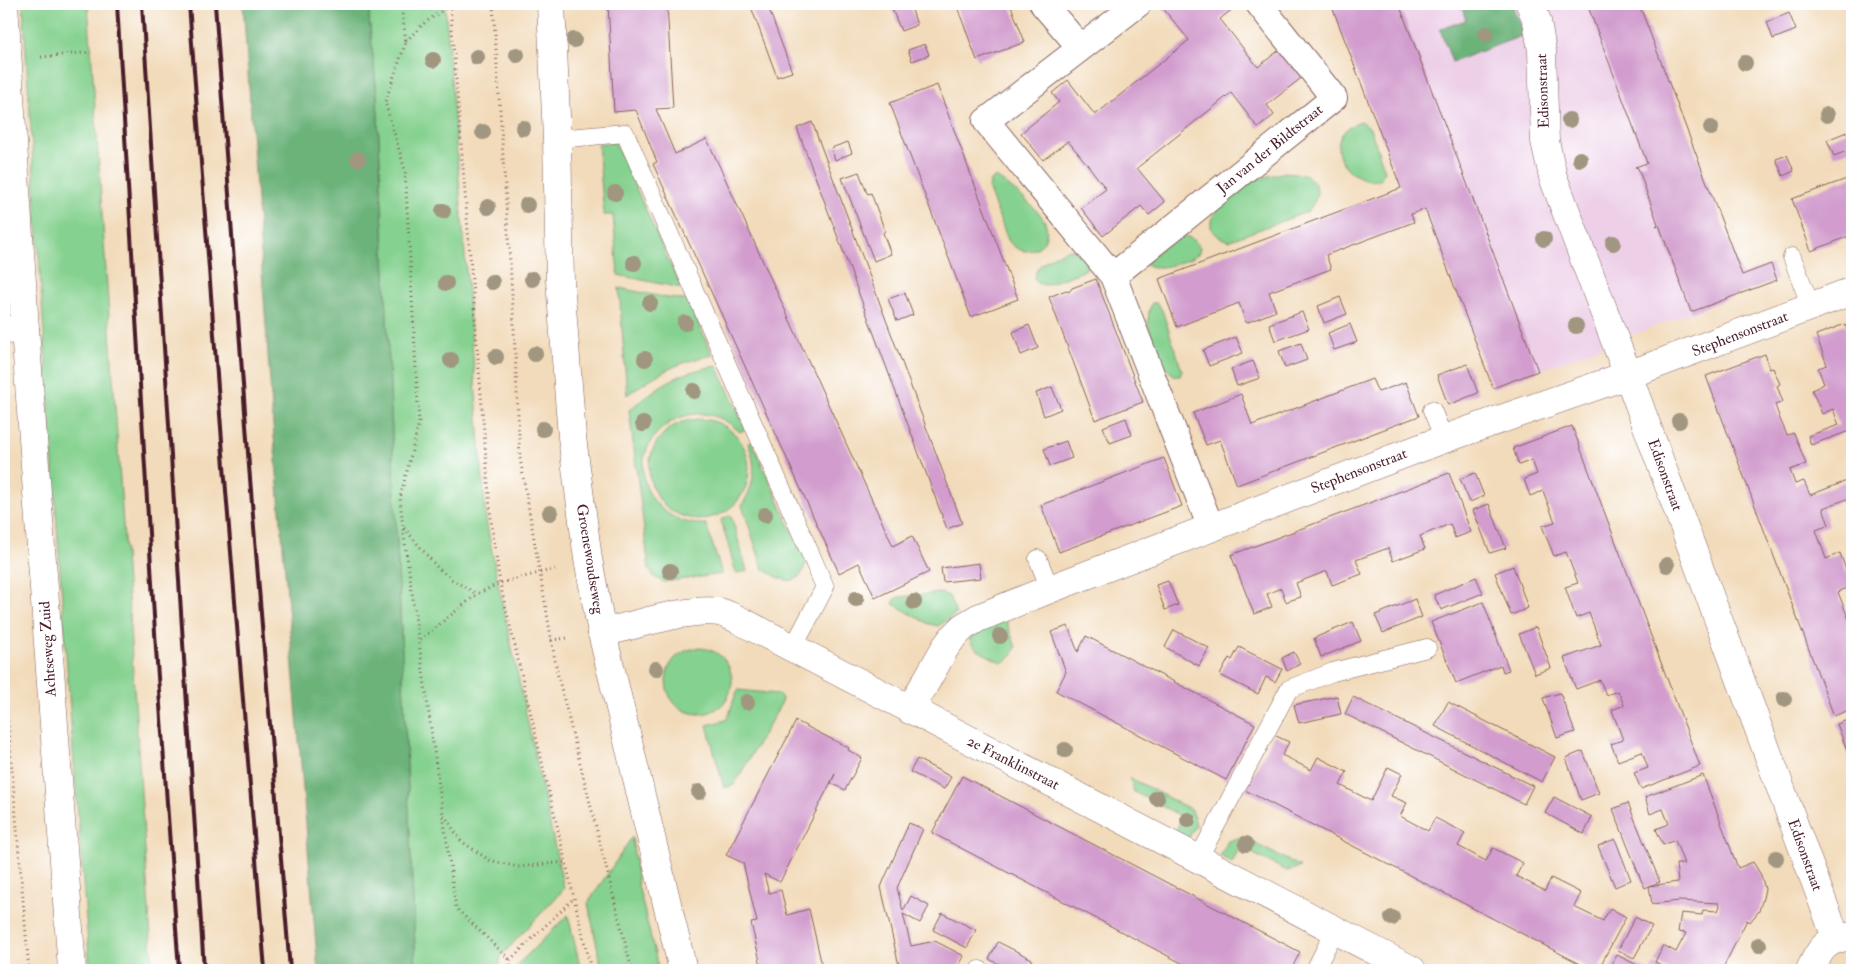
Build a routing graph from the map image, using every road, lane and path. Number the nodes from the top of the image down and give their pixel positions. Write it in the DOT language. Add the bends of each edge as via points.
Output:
graph roads {
  1 [pos="4,4"];
  2 [pos="401,4"];
  3 [pos="450,4"];
  4 [pos="550,4"];
  5 [pos="1043,4"];
  6 [pos="1138,4"];
  7 [pos="1259,4"];
  8 [pos="1530,4"];
  9 [pos="406,42"];
  10 [pos="1080,47"];
  11 [pos="91,52"];
  12 [pos="35,58"];
  13 [pos="557,139"];
  14 [pos="12,257"];
  15 [pos="1792,257"];
  16 [pos="1112,276"];
  17 [pos="1852,292"];
  18 [pos="1811,307"];
  19 [pos="14,329"];
  20 [pos="1628,375"];
  21 [pos="1432,410"];
  22 [pos="1444,439"];
  23 [pos="403,528"];
  24 [pos="1211,528"];
  25 [pos="1038,559"];
  26 [pos="541,573"];
  27 [pos="500,583"];
  28 [pos="1050,589"];
  29 [pos="477,594"];
  30 [pos="602,633"];
  31 [pos="419,640"];
  32 [pos="793,648"];
  33 [pos="1427,648"];
  34 [pos="4,676"];
  35 [pos="910,710"];
  36 [pos="443,812"];
  37 [pos="1198,859"];
  38 [pos="566,862"];
  39 [pos="575,897"];
  40 [pos="1335,930"];
  41 [pos="1844,937"];
  42 [pos="510,960"];
  43 [pos="30,970"];
  44 [pos="72,970"];
  45 [pos="510,970"];
  46 [pos="591,970"];
  47 [pos="683,970"];
  48 [pos="1315,970"];
  49 [pos="1412,970"];
  50 [pos="1810,970"];
  1 -- 14 [label="street, Achtseweg Zuid"];
  2 -- 9 [label="path"];
  3 -- 9 [label="path" via="423,24"];
  3 -- 27 [label="path" via="491,520"];
  4 -- 13 [label="street, Groenewoudseweg"];
  5 -- 10 [label="street"];
  6 -- 10 [label="street"];
  7 -- 16 [label="street, Jan van der Bildtstraat" via="1334,98"];
  8 -- 20 [label="street, Edisonstraat" via="1537,21 1542,51 1545,141 1553,177"];
  9 -- 23 [label="path" via="386,102 405,170 419,423 400,498"];
  10 -- 16 [label="street" via="986,121"];
  11 -- 12 [label="path"];
  13 -- 30 [label="street, Groenewoudseweg" via="560,281 572,437 588,559"];
  13 -- 32 [label="lane" via="625,133 825,587"];
  14 -- 19 [label="street, Achtseweg Zuid"];
  15 -- 18 [label="lane"];
  16 -- 24 [label="street"];
  17 -- 18 [label="street, Stephensonstraat"];
  18 -- 20 [label="street, Stephensonstraat"];
  19 -- 44 [label="street, Achtseweg Zuid"];
  20 -- 22 [label="street, Stephensonstraat"];
  20 -- 41 [label="street, Edisonstraat"];
  21 -- 22 [label="lane"];
  22 -- 24 [label="street, Stephensonstraat"];
  23 -- 29 [label="path" via="437,567"];
  23 -- 31 [label="path"];
  24 -- 28 [label="street, Stephensonstraat"];
  25 -- 28 [label="lane"];
  26 -- 27 [label="path"];
  27 -- 29 [label="path"];
  27 -- 38 [label="path"];
  28 -- 35 [label="street, Stephensonstraat" via="963,627 944,648"];
  29 -- 31 [label="path"];
  30 -- 32 [label="street, 2e Franklinstraat" via="668,617 720,612"];
  30 -- 47 [label="street, Groenewoudseweg"];
  31 -- 36 [label="path"];
  32 -- 35 [label="street, 2e Franklinstraat"];
  33 -- 37 [label="lane" via="1333,672 1289,689"];
  34 -- 43 [label="path"];
  35 -- 37 [label="street, 2e Franklinstraat"];
  36 -- 38 [label="path" via="461,841 489,860 518,867"];
  36 -- 42 [label="path" via="456,908"];
  37 -- 40 [label="street, 2e Franklinstraat"];
  38 -- 39 [label="path"];
  39 -- 42 [label="path"];
  39 -- 46 [label="path"];
  40 -- 48 [label="lane"];
  40 -- 49 [label="street, 2e Franklinstraat"];
  41 -- 50 [label="street" via="1823,948"];
  42 -- 45 [label="path"];
}
